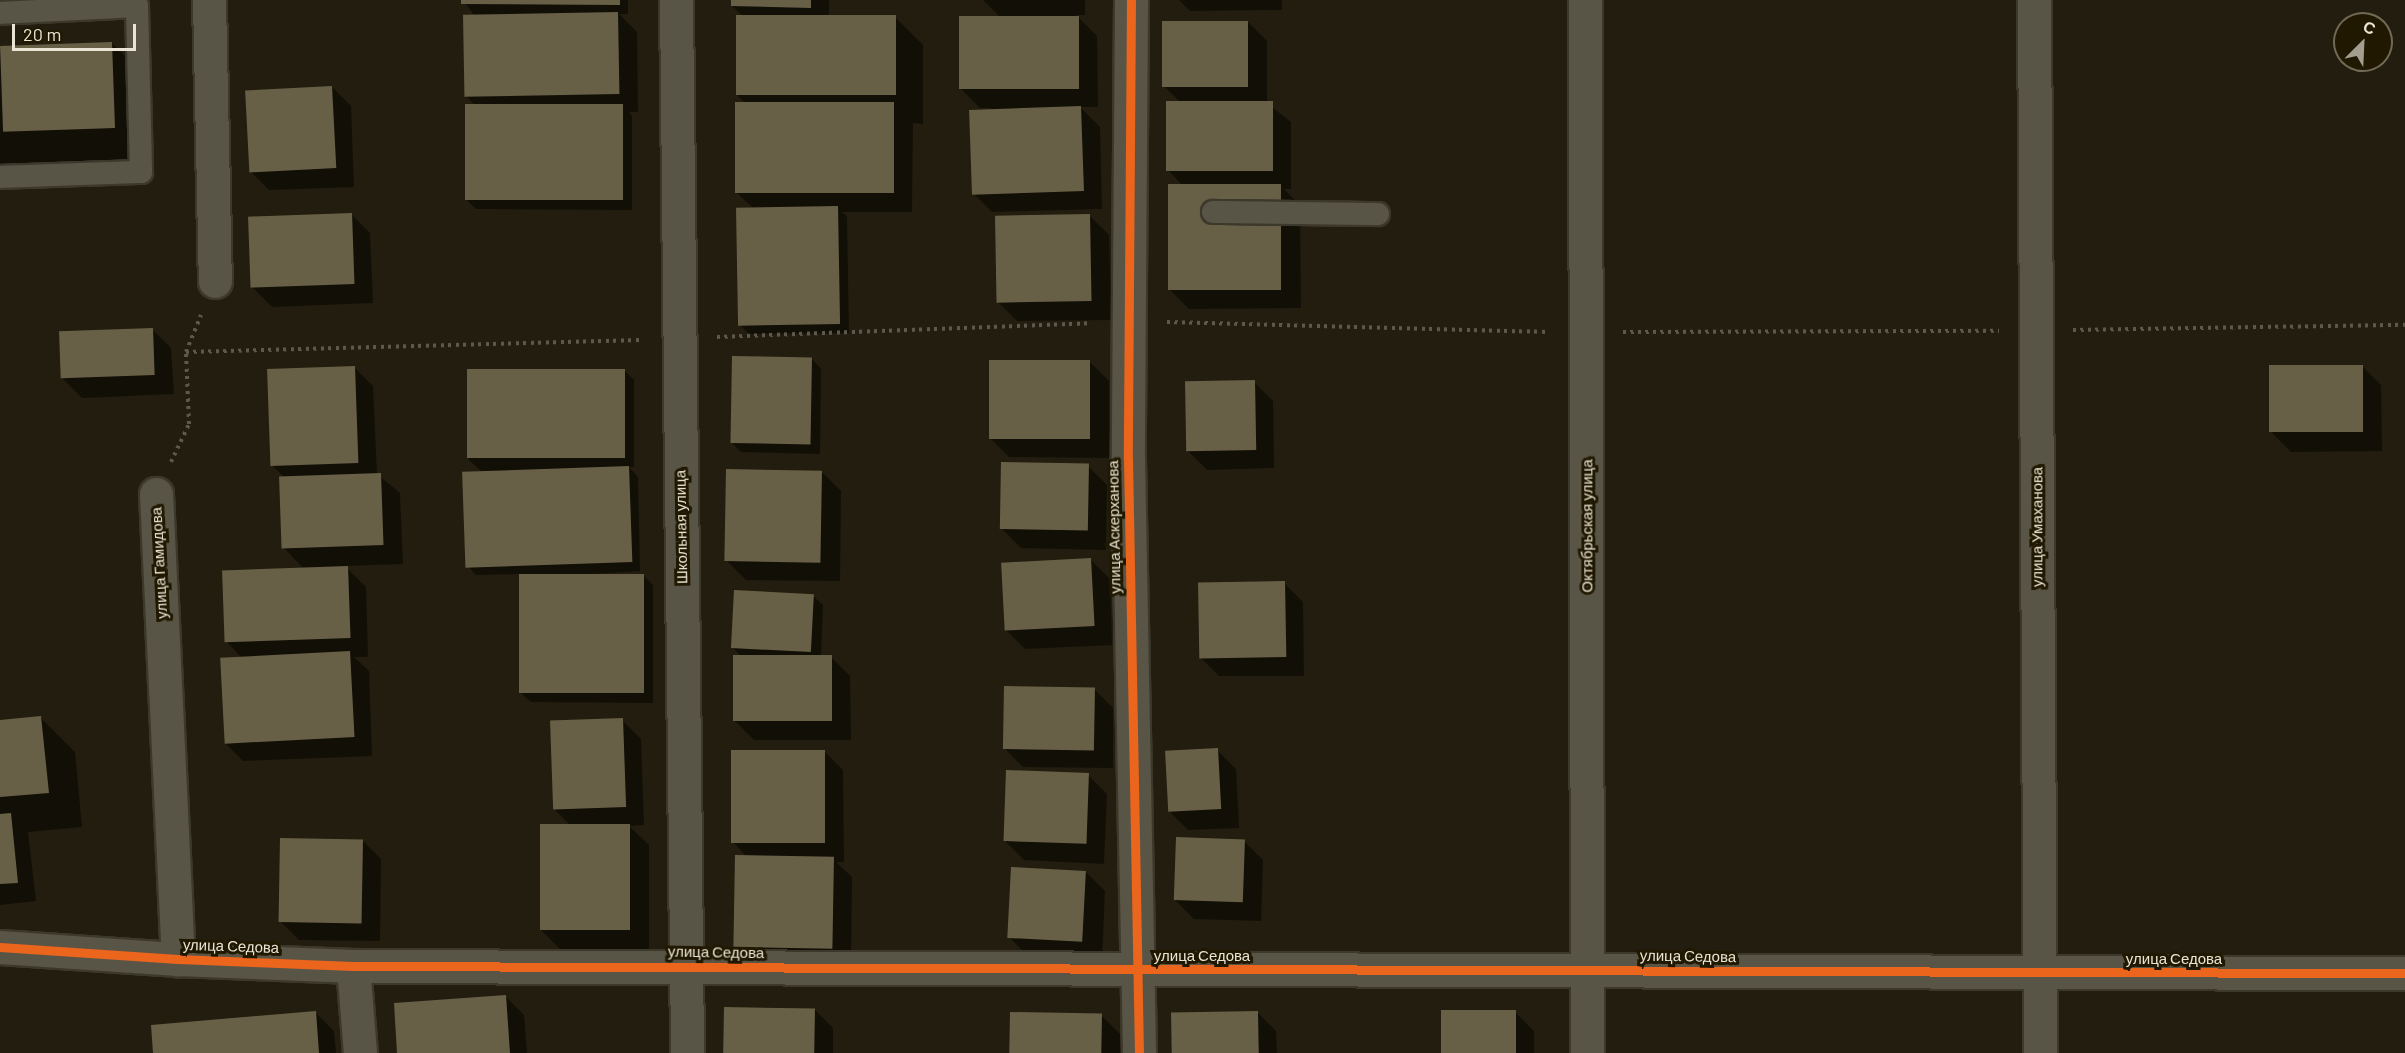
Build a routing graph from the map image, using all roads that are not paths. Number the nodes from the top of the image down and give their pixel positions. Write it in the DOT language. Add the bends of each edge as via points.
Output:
graph roads {
  1 [pos="209,0"];
  2 [pos="676,0"];
  3 [pos="1131,0"];
  4 [pos="1585,0"];
  5 [pos="2034,0"];
  6 [pos="0,13"];
  7 [pos="0,177"];
  8 [pos="1213,212"];
  9 [pos="1378,214"];
  10 [pos="215,280"];
  11 [pos="156,494"];
  12 [pos="0,947"];
  13 [pos="178,960"];
  14 [pos="353,966"];
  15 [pos="686,966"];
  16 [pos="1587,970"];
  17 [pos="1139,971"];
  18 [pos="2405,973"];
  19 [pos="2040,974"];
  20 [pos="360,1053"];
  21 [pos="687,1053"];
  22 [pos="1139,1053"];
  23 [pos="1587,1053"];
  24 [pos="2040,1053"];
  1 -- 10 [label="street"];
  2 -- 15 [label="street, Школьная улица"];
  3 -- 17 [label="street, улица Аскерханова" via="1128,459"];
  4 -- 16 [label="street, Октябрьская улица"];
  5 -- 19 [label="street, улица Умаханова"];
  6 -- 7 [label="lane" via="137,6 141,172"];
  8 -- 9 [label="lane"];
  11 -- 13 [label="street, улица Гамидова"];
  12 -- 13 [label="street, улица Седова"];
  13 -- 14 [label="street, улица Седова"];
  14 -- 15 [label="street, улица Седова"];
  14 -- 20 [label="street"];
  15 -- 17 [label="street, улица Седова"];
  15 -- 21 [label="street, Школьная улица"];
  16 -- 17 [label="street, улица Седова"];
  16 -- 19 [label="street, улица Седова"];
  16 -- 23 [label="street, Октябрьская улица"];
  17 -- 22 [label="street, улица Аскерханова"];
  18 -- 19 [label="street, улица Седова"];
  19 -- 24 [label="street, улица Умаханова"];
}
